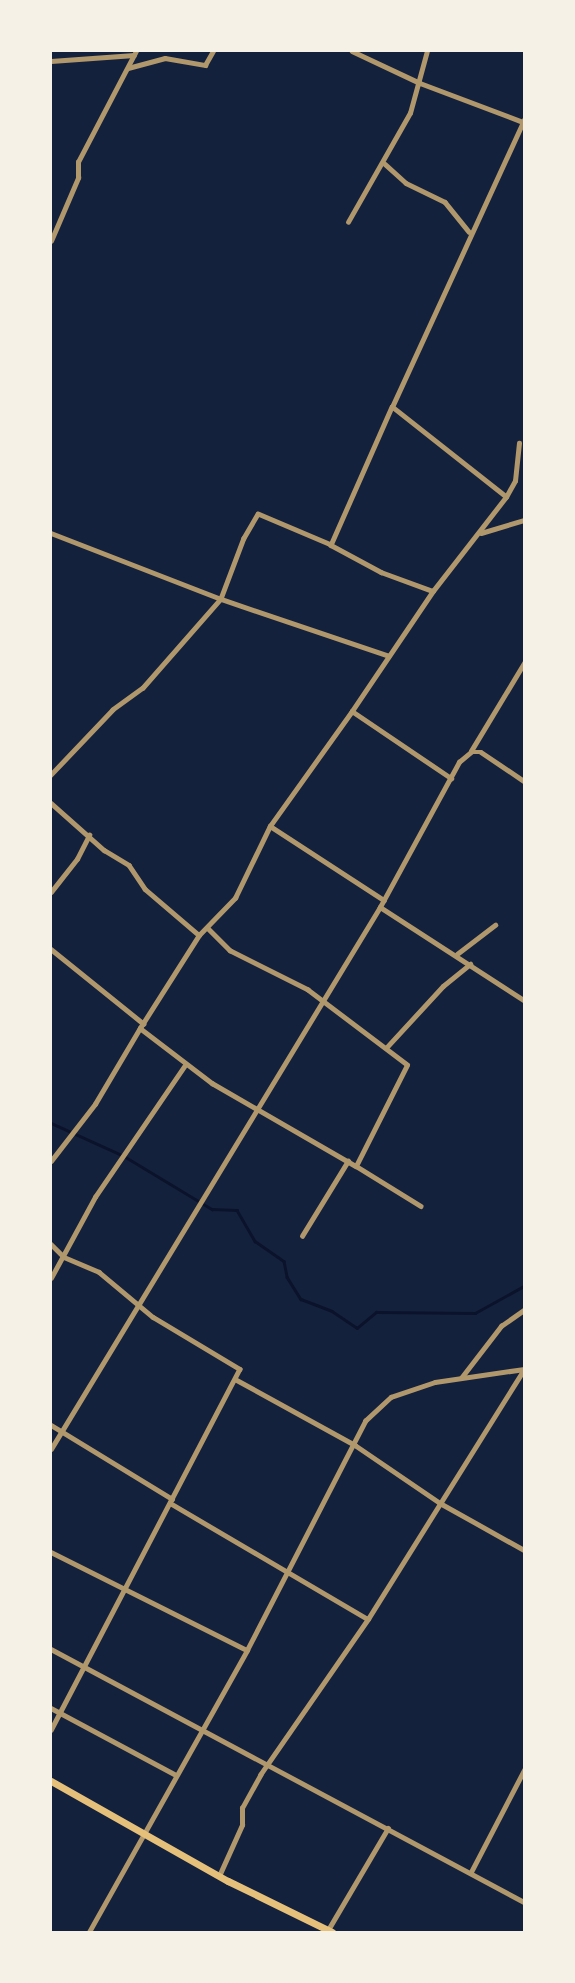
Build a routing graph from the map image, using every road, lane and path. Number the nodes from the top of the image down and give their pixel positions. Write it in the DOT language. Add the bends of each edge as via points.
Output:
graph roads {
  1 [pos="213,51"];
  2 [pos="352,51"];
  3 [pos="427,51"];
  4 [pos="135,53"];
  5 [pos="51,61"];
  6 [pos="128,68"];
  7 [pos="420,83"];
  8 [pos="524,122"];
  9 [pos="385,164"];
  10 [pos="348,222"];
  11 [pos="470,233"];
  12 [pos="51,241"];
  13 [pos="392,407"];
  14 [pos="519,443"];
  15 [pos="506,497"];
  16 [pos="524,520"];
  17 [pos="51,533"];
  18 [pos="480,533"];
  19 [pos="331,545"];
  20 [pos="433,591"];
  21 [pos="221,599"];
  22 [pos="389,656"];
  23 [pos="524,663"];
  24 [pos="352,711"];
  25 [pos="471,752"];
  26 [pos="51,775"];
  27 [pos="452,778"];
  28 [pos="524,781"];
  29 [pos="51,803"];
  30 [pos="270,826"];
  31 [pos="89,835"];
  32 [pos="51,892"];
  33 [pos="384,900"];
  34 [pos="380,907"];
  35 [pos="495,925"];
  36 [pos="208,929"];
  37 [pos="199,935"];
  38 [pos="51,949"];
  39 [pos="457,954"];
  40 [pos="470,964"];
  41 [pos="524,1000"];
  42 [pos="321,1003"];
  43 [pos="142,1026"];
  44 [pos="386,1048"];
  45 [pos="185,1065"];
  46 [pos="256,1109"];
  47 [pos="51,1161"];
  48 [pos="348,1161"];
  49 [pos="356,1166"];
  50 [pos="421,1206"];
  51 [pos="302,1236"];
  52 [pos="51,1244"];
  53 [pos="64,1258"];
  54 [pos="51,1278"];
  55 [pos="135,1304"];
  56 [pos="524,1310"];
  57 [pos="524,1370"];
  58 [pos="235,1378"];
  59 [pos="461,1379"];
  60 [pos="51,1425"];
  61 [pos="61,1432"];
  62 [pos="355,1446"];
  63 [pos="51,1449"];
  64 [pos="171,1501"];
  65 [pos="440,1503"];
  66 [pos="524,1550"];
  67 [pos="51,1552"];
  68 [pos="286,1573"];
  69 [pos="126,1586"];
  70 [pos="368,1619"];
  71 [pos="51,1649"];
  72 [pos="247,1650"];
  73 [pos="85,1668"];
  74 [pos="51,1708"];
  75 [pos="60,1713"];
  76 [pos="51,1730"];
  77 [pos="200,1730"];
  78 [pos="270,1765"];
  79 [pos="524,1770"];
  80 [pos="176,1774"];
  81 [pos="51,1782"];
  82 [pos="388,1828"];
  83 [pos="146,1834"];
  84 [pos="471,1872"];
  85 [pos="219,1877"];
  86 [pos="524,1902"];
  87 [pos="330,1931"];
  88 [pos="89,1932"];
  1 -- 6 [label="street" via="205,65 166,58"];
  2 -- 7 [label="street"];
  3 -- 7 [label="street"];
  4 -- 5 [label="street"];
  4 -- 6 [label="street"];
  6 -- 12 [label="street" via="78,162 78,178"];
  7 -- 8 [label="street"];
  7 -- 9 [label="street"];
  8 -- 11 [label="street"];
  9 -- 10 [label="street"];
  9 -- 11 [label="street" via="406,183 445,202"];
  11 -- 13 [label="street"];
  13 -- 15 [label="street"];
  13 -- 19 [label="street"];
  14 -- 15 [label="street" via="514,481"];
  15 -- 18 [label="street"];
  16 -- 18 [label="street"];
  17 -- 21 [label="street"];
  18 -- 20 [label="street"];
  19 -- 20 [label="street" via="382,572"];
  19 -- 21 [label="street" via="258,514"];
  20 -- 22 [label="street"];
  21 -- 22 [label="street"];
  21 -- 26 [label="street" via="143,688 113,710"];
  22 -- 24 [label="street"];
  23 -- 25 [label="street"];
  24 -- 27 [label="street"];
  24 -- 30 [label="street"];
  25 -- 27 [label="street"];
  25 -- 28 [label="street" via="502,762"];
  27 -- 33 [label="street"];
  29 -- 31 [label="street"];
  30 -- 33 [label="street"];
  30 -- 36 [label="street" via="235,898"];
  31 -- 32 [label="street"];
  31 -- 37 [label="street" via="129,865 145,889"];
  33 -- 34 [label="street"];
  34 -- 39 [label="street"];
  34 -- 42 [label="street"];
  35 -- 39 [label="street"];
  36 -- 37 [label="street"];
  36 -- 42 [label="street" via="230,951 308,990"];
  37 -- 43 [label="street"];
  38 -- 43 [label="street"];
  39 -- 40 [label="street"];
  40 -- 41 [label="street"];
  40 -- 44 [label="street" via="443,986"];
  42 -- 44 [label="street"];
  42 -- 46 [label="street"];
  43 -- 45 [label="street"];
  43 -- 47 [label="street" via="95,1104"];
  44 -- 49 [label="street" via="407,1065"];
  45 -- 46 [label="street"];
  45 -- 53 [label="street" via="94,1197"];
  46 -- 48 [label="street"];
  46 -- 55 [label="street"];
  48 -- 49 [label="street"];
  48 -- 51 [label="street"];
  49 -- 50 [label="street"];
  52 -- 53 [label="street"];
  53 -- 54 [label="street"];
  53 -- 55 [label="street" via="99,1272"];
  55 -- 58 [label="street" via="240,1369"];
  55 -- 61 [label="street"];
  56 -- 59 [label="street" via="501,1326"];
  57 -- 59 [label="street"];
  57 -- 65 [label="street"];
  58 -- 62 [label="street"];
  58 -- 64 [label="street"];
  59 -- 62 [label="street" via="391,1397 365,1421"];
  60 -- 61 [label="street"];
  61 -- 63 [label="street"];
  61 -- 64 [label="street"];
  62 -- 65 [label="street"];
  62 -- 68 [label="street"];
  64 -- 68 [label="street"];
  64 -- 69 [label="street"];
  65 -- 66 [label="street"];
  65 -- 70 [label="street"];
  67 -- 69 [label="street"];
  68 -- 70 [label="street"];
  68 -- 72 [label="street"];
  69 -- 72 [label="street"];
  69 -- 73 [label="street"];
  70 -- 78 [label="street"];
  71 -- 73 [label="street"];
  72 -- 77 [label="street"];
  73 -- 75 [label="street"];
  73 -- 77 [label="street"];
  74 -- 75 [label="street"];
  75 -- 76 [label="street"];
  75 -- 80 [label="street"];
  77 -- 78 [label="street"];
  77 -- 80 [label="street"];
  78 -- 82 [label="street"];
  78 -- 85 [label="street" via="242,1808 242,1825"];
  79 -- 84 [label="street"];
  80 -- 83 [label="street"];
  81 -- 83 [label="main road"];
  82 -- 84 [label="street"];
  82 -- 87 [label="street"];
  83 -- 85 [label="main road"];
  83 -- 88 [label="street"];
  84 -- 86 [label="street"];
  85 -- 87 [label="main road"];
}
